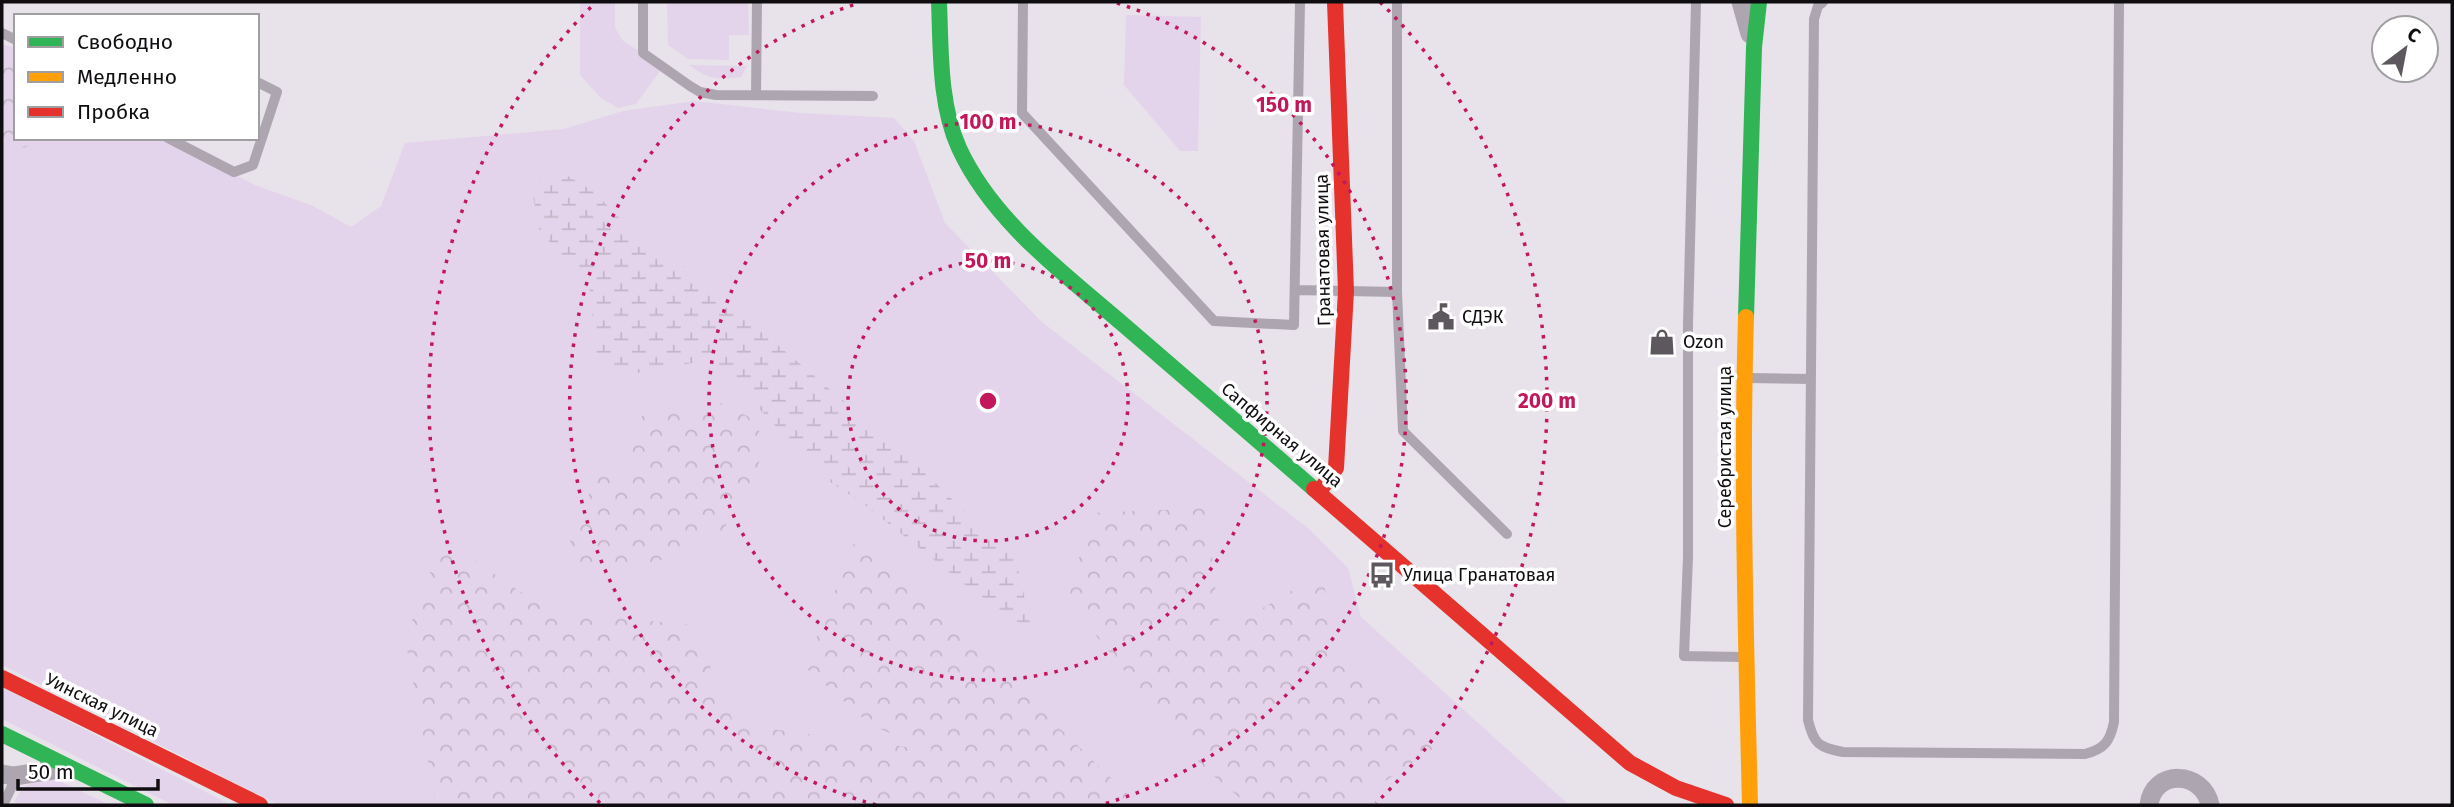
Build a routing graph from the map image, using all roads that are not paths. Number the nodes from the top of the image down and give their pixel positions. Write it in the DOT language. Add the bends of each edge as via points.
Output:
graph roads {
  1 [pos="643,2"];
  2 [pos="757,2"];
  3 [pos="939,2"];
  4 [pos="1023,2"];
  5 [pos="1300,2"];
  6 [pos="1335,2"];
  7 [pos="1397,2"];
  8 [pos="1696,2"];
  9 [pos="1741,2"];
  10 [pos="1759,2"];
  11 [pos="1823,2"];
  12 [pos="2119,2"];
  13 [pos="1754,47"];
  14 [pos="259,83"];
  15 [pos="756,95"];
  16 [pos="873,96"];
  17 [pos="173,140"];
  18 [pos="1295,290"];
  19 [pos="1346,291"];
  20 [pos="1397,292"];
  21 [pos="1744,377"];
  22 [pos="1811,379"];
  23 [pos="1319,492"];
  24 [pos="1507,534"];
  25 [pos="1746,657"];
  26 [pos="2,678"];
  27 [pos="2,734"];
  28 [pos="70,768"];
  29 [pos="2,774"];
  30 [pos="23,775"];
  31 [pos="3,805"];
  32 [pos="146,805"];
  33 [pos="260,805"];
  34 [pos="1726,805"];
  35 [pos="1750,805"];
  36 [pos="2149,805"];
  37 [pos="2210,805"];
  1 -- 15 [label="lane" via="643,53 700,92"];
  2 -- 15 [label="lane"];
  3 -- 23 [label="street, Сапфирная улица" via="944,90 955,137 979,181 1005,215 1049,261"];
  4 -- 18 [label="lane" via="1022,113 1214,321 1294,325"];
  5 -- 18 [label="lane"];
  6 -- 19 [label="street, Гранатовая улица"];
  7 -- 20 [label="lane"];
  8 -- 25 [label="lane" via="1684,656"];
  9 -- 13 [label="street"];
  10 -- 13 [label="street, Серебристая улица"];
  11 -- 22 [label="lane" via="1814,19"];
  12 -- 22 [label="lane" via="2114,722 2111,739 2100,750 2085,754 1843,752 1825,748 1812,737 1808,720"];
  13 -- 21 [label="street, Серебристая улица"];
  14 -- 17 [label="lane" via="277,92 253,165 234,172"];
  15 -- 16 [label="lane"];
  18 -- 19 [label="lane"];
  19 -- 20 [label="lane"];
  19 -- 23 [label="street, Гранатовая улица" via="1336,468"];
  20 -- 24 [label="lane" via="1403,431"];
  21 -- 22 [label="lane"];
  21 -- 25 [label="street, Серебристая улица"];
  23 -- 34 [label="street, Сапфирная улица" via="1630,763 1668,787"];
  25 -- 35 [label="street, Серебристая улица"];
  26 -- 33 [label="street, Уинская улица"];
  27 -- 28 [label="street"];
  28 -- 30 [label="street"];
  28 -- 32 [label="street"];
  29 -- 30 [label="street"];
  30 -- 31 [label="lane"];
  36 -- 37 [label="street" via="2160,784 2178,777 2197,783"];
}
